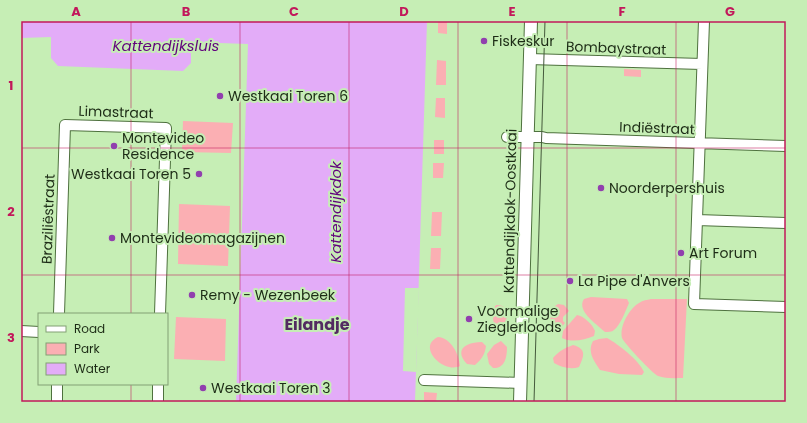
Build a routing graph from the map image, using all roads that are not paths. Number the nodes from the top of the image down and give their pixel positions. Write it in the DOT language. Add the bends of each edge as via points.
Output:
graph roads {
  1 [pos="531,21"];
  2 [pos="704,21"];
  3 [pos="529,59"];
  4 [pos="702,64"];
  5 [pos="65,125"];
  6 [pos="507,137"];
  7 [pos="527,137"];
  8 [pos="700,143"];
  9 [pos="786,146"];
  10 [pos="697,220"];
  11 [pos="786,223"];
  12 [pos="786,307"];
  13 [pos="59,313"];
  14 [pos="160,313"];
  15 [pos="21,331"];
  16 [pos="38,332"];
  17 [pos="424,380"];
  18 [pos="521,383"];
  19 [pos="57,385"];
  20 [pos="158,385"];
  21 [pos="57,402"];
  22 [pos="158,402"];
  23 [pos="520,402"];
  1 -- 3 [label="street, Kattendijkdok-Oostkaai"];
  2 -- 4 [label="street"];
  3 -- 4 [label="street, Bombaystraat"];
  3 -- 7 [label="street, Kattendijkdok-Oostkaai"];
  4 -- 8 [label="street"];
  5 -- 13 [label="street, Braziliëstraat"];
  5 -- 14 [label="street, Limastraat" via="166,128"];
  6 -- 7 [label="street, Indiëstraat"];
  7 -- 8 [label="street, Indiëstraat"];
  7 -- 18 [label="street, Kattendijkdok-Oostkaai"];
  8 -- 9 [label="street, Indiëstraat"];
  8 -- 10 [label="street"];
  10 -- 11 [label="street"];
  10 -- 12 [label="street" via="694,304"];
  15 -- 16 [label="street"];
  17 -- 18 [label="street"];
  18 -- 23 [label="street, Kattendijkdok-Oostkaai"];
  19 -- 21 [label="street"];
  20 -- 22 [label="street"];
}
